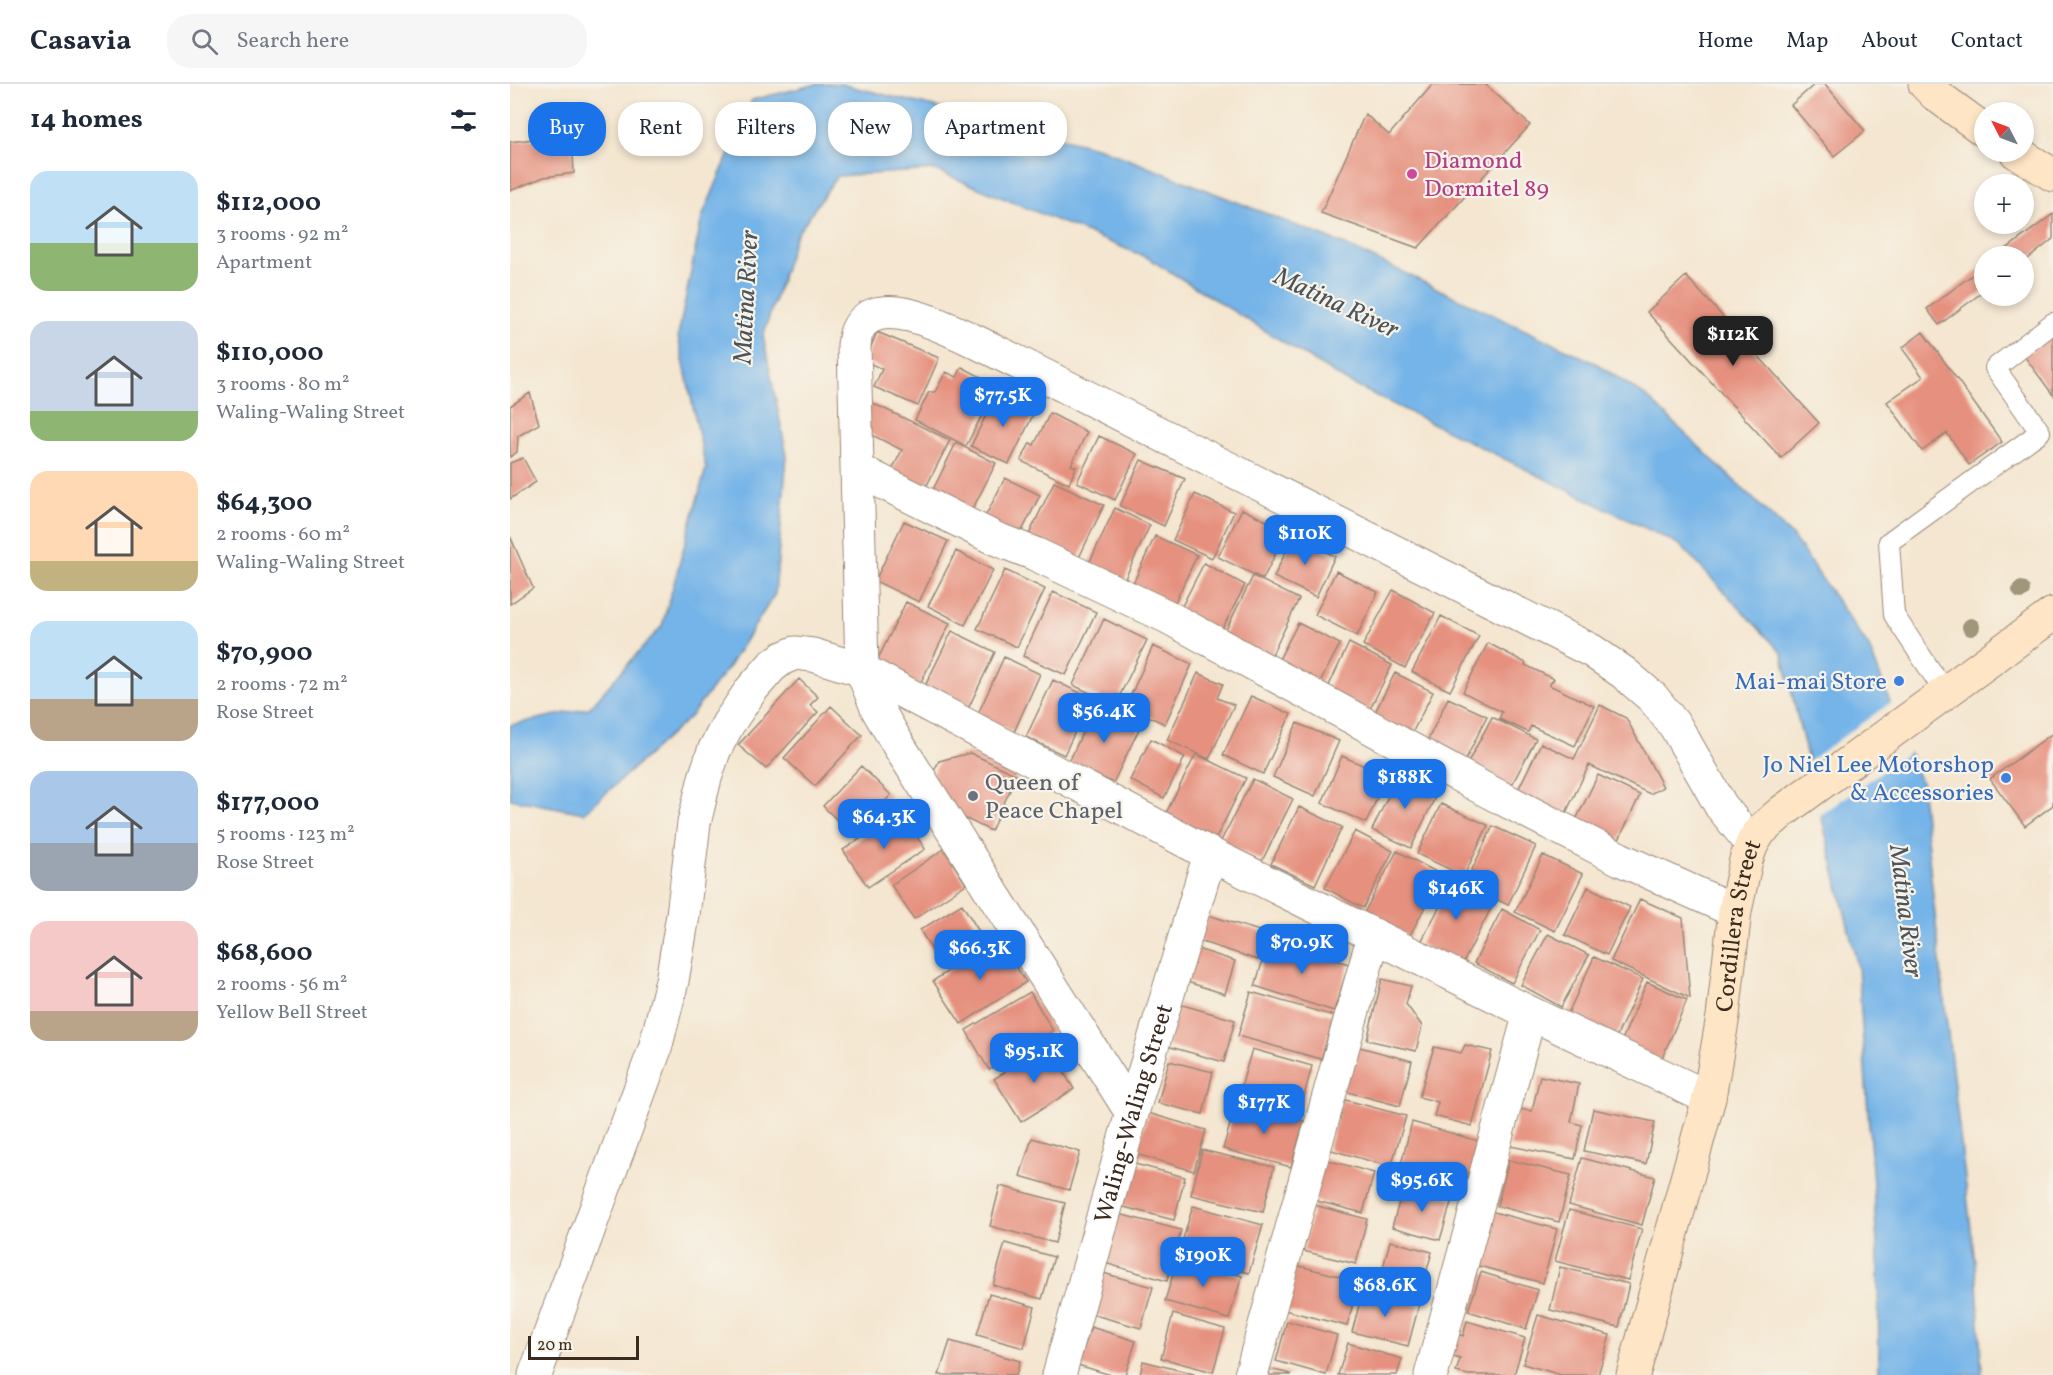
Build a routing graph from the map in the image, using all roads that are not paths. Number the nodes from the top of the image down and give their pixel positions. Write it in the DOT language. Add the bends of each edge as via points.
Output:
graph roads {
  1 [pos="1937,88"];
  2 [pos="1974,121"];
  3 [pos="2032,162"];
  4 [pos="2053,175"];
  5 [pos="2053,323"];
  6 [pos="858,470"];
  7 [pos="2053,614"];
  8 [pos="862,670"];
  9 [pos="1937,700"];
  10 [pos="1752,844"];
  11 [pos="1210,854"];
  12 [pos="1735,911"];
  13 [pos="1374,935"];
  14 [pos="1530,1013"];
  15 [pos="1709,1098"];
  16 [pos="1132,1113"];
  17 [pos="535,1375"];
  18 [pos="1059,1375"];
  19 [pos="1251,1375"];
  20 [pos="1431,1375"];
  21 [pos="1633,1375"];
  1 -- 2 [label="street"];
  3 -- 4 [label="street"];
  5 -- 9 [label="lane" via="1995,368 2040,432 1889,542 1894,615"];
  6 -- 8 [label="street"];
  6 -- 10 [label="street" via="854,345 857,331 864,320 876,313 889,311 926,320 1592,651 1653,698 1676,727 1721,806"];
  6 -- 12 [label="street" via="1167,616 1484,789 1620,859"];
  7 -- 9 [label="street, Cordillera Street"];
  8 -- 11 [label="street"];
  8 -- 16 [label="street" via="878,710 899,746"];
  8 -- 17 [label="street" via="813,655 795,653 783,658 751,690 714,751 694,823 672,981 655,1049"];
  9 -- 10 [label="street, Cordillera Street" via="1770,821"];
  10 -- 12 [label="street, Cordillera Street"];
  11 -- 13 [label="street"];
  11 -- 16 [label="street, Waling-Waling Street"];
  12 -- 15 [label="street, Cordillera Street"];
  13 -- 14 [label="street"];
  13 -- 19 [label="street"];
  14 -- 15 [label="street"];
  14 -- 20 [label="street"];
  15 -- 21 [label="street, Cordillera Street"];
  16 -- 18 [label="street, Waling-Waling Street"];
}
